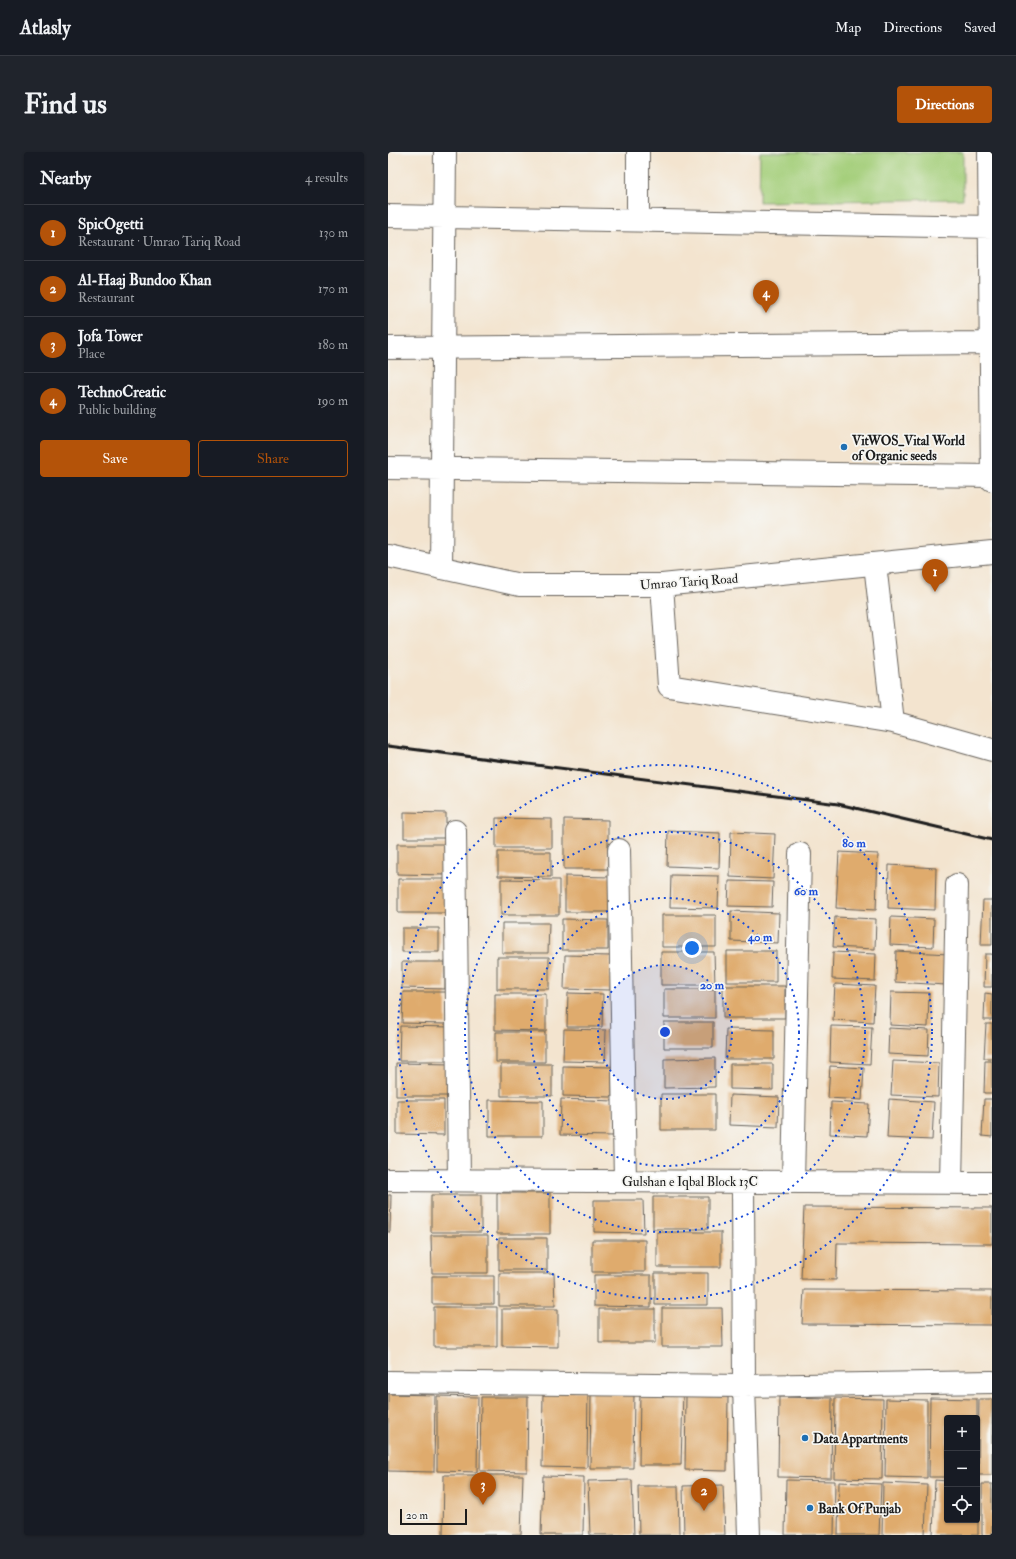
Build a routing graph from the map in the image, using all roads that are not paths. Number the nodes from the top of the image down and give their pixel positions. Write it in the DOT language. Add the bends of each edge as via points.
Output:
graph roads {
  1 [pos="445,152"];
  2 [pos="638,152"];
  3 [pos="989,152"];
  4 [pos="444,215"];
  5 [pos="388,216"];
  6 [pos="638,219"];
  7 [pos="990,227"];
  8 [pos="990,343"];
  9 [pos="388,348"];
  10 [pos="443,348"];
  11 [pos="388,468"];
  12 [pos="442,468"];
  13 [pos="992,476"];
  14 [pos="992,480"];
  15 [pos="992,552"];
  16 [pos="388,556"];
  17 [pos="875,564"];
  18 [pos="441,568"];
  19 [pos="662,584"];
  20 [pos="893,722"];
  21 [pos="992,750"];
  22 [pos="455,830"];
  23 [pos="619,850"];
  24 [pos="800,854"];
  25 [pos="957,885"];
  26 [pos="388,1180"];
  27 [pos="458,1180"];
  28 [pos="625,1180"];
  29 [pos="743,1181"];
  30 [pos="793,1182"];
  31 [pos="952,1183"];
  32 [pos="992,1183"];
  33 [pos="388,1382"];
  34 [pos="992,1382"];
  35 [pos="744,1386"];
  36 [pos="749,1535"];
  1 -- 4 [label="street"];
  2 -- 6 [label="street"];
  3 -- 7 [label="street"];
  4 -- 5 [label="street"];
  4 -- 6 [label="street"];
  4 -- 10 [label="street"];
  6 -- 7 [label="street"];
  7 -- 8 [label="street"];
  8 -- 10 [label="street"];
  8 -- 13 [label="street"];
  9 -- 10 [label="street"];
  10 -- 12 [label="street"];
  11 -- 12 [label="street"];
  12 -- 13 [label="street"];
  12 -- 18 [label="street"];
  13 -- 14 [label="street"];
  15 -- 17 [label="street, Umrao Tariq Road"];
  16 -- 18 [label="street, Umrao Tariq Road"];
  17 -- 19 [label="street, Umrao Tariq Road"];
  17 -- 20 [label="street"];
  18 -- 19 [label="street, Umrao Tariq Road" via="520,585"];
  19 -- 20 [label="street" via="669,686"];
  20 -- 21 [label="street"];
  22 -- 27 [label="street"];
  23 -- 28 [label="street"];
  24 -- 30 [label="street"];
  25 -- 31 [label="street"];
  26 -- 27 [label="street, Gulshan e Iqbal Block 13C"];
  27 -- 28 [label="street, Gulshan e Iqbal Block 13C"];
  28 -- 29 [label="street, Gulshan e Iqbal Block 13C"];
  29 -- 30 [label="street, Gulshan e Iqbal Block 13C"];
  29 -- 35 [label="street"];
  30 -- 31 [label="street, Gulshan e Iqbal Block 13C"];
  31 -- 32 [label="street, Gulshan e Iqbal Block 13C"];
  33 -- 35 [label="street"];
  34 -- 35 [label="street"];
  35 -- 36 [label="street"];
}
